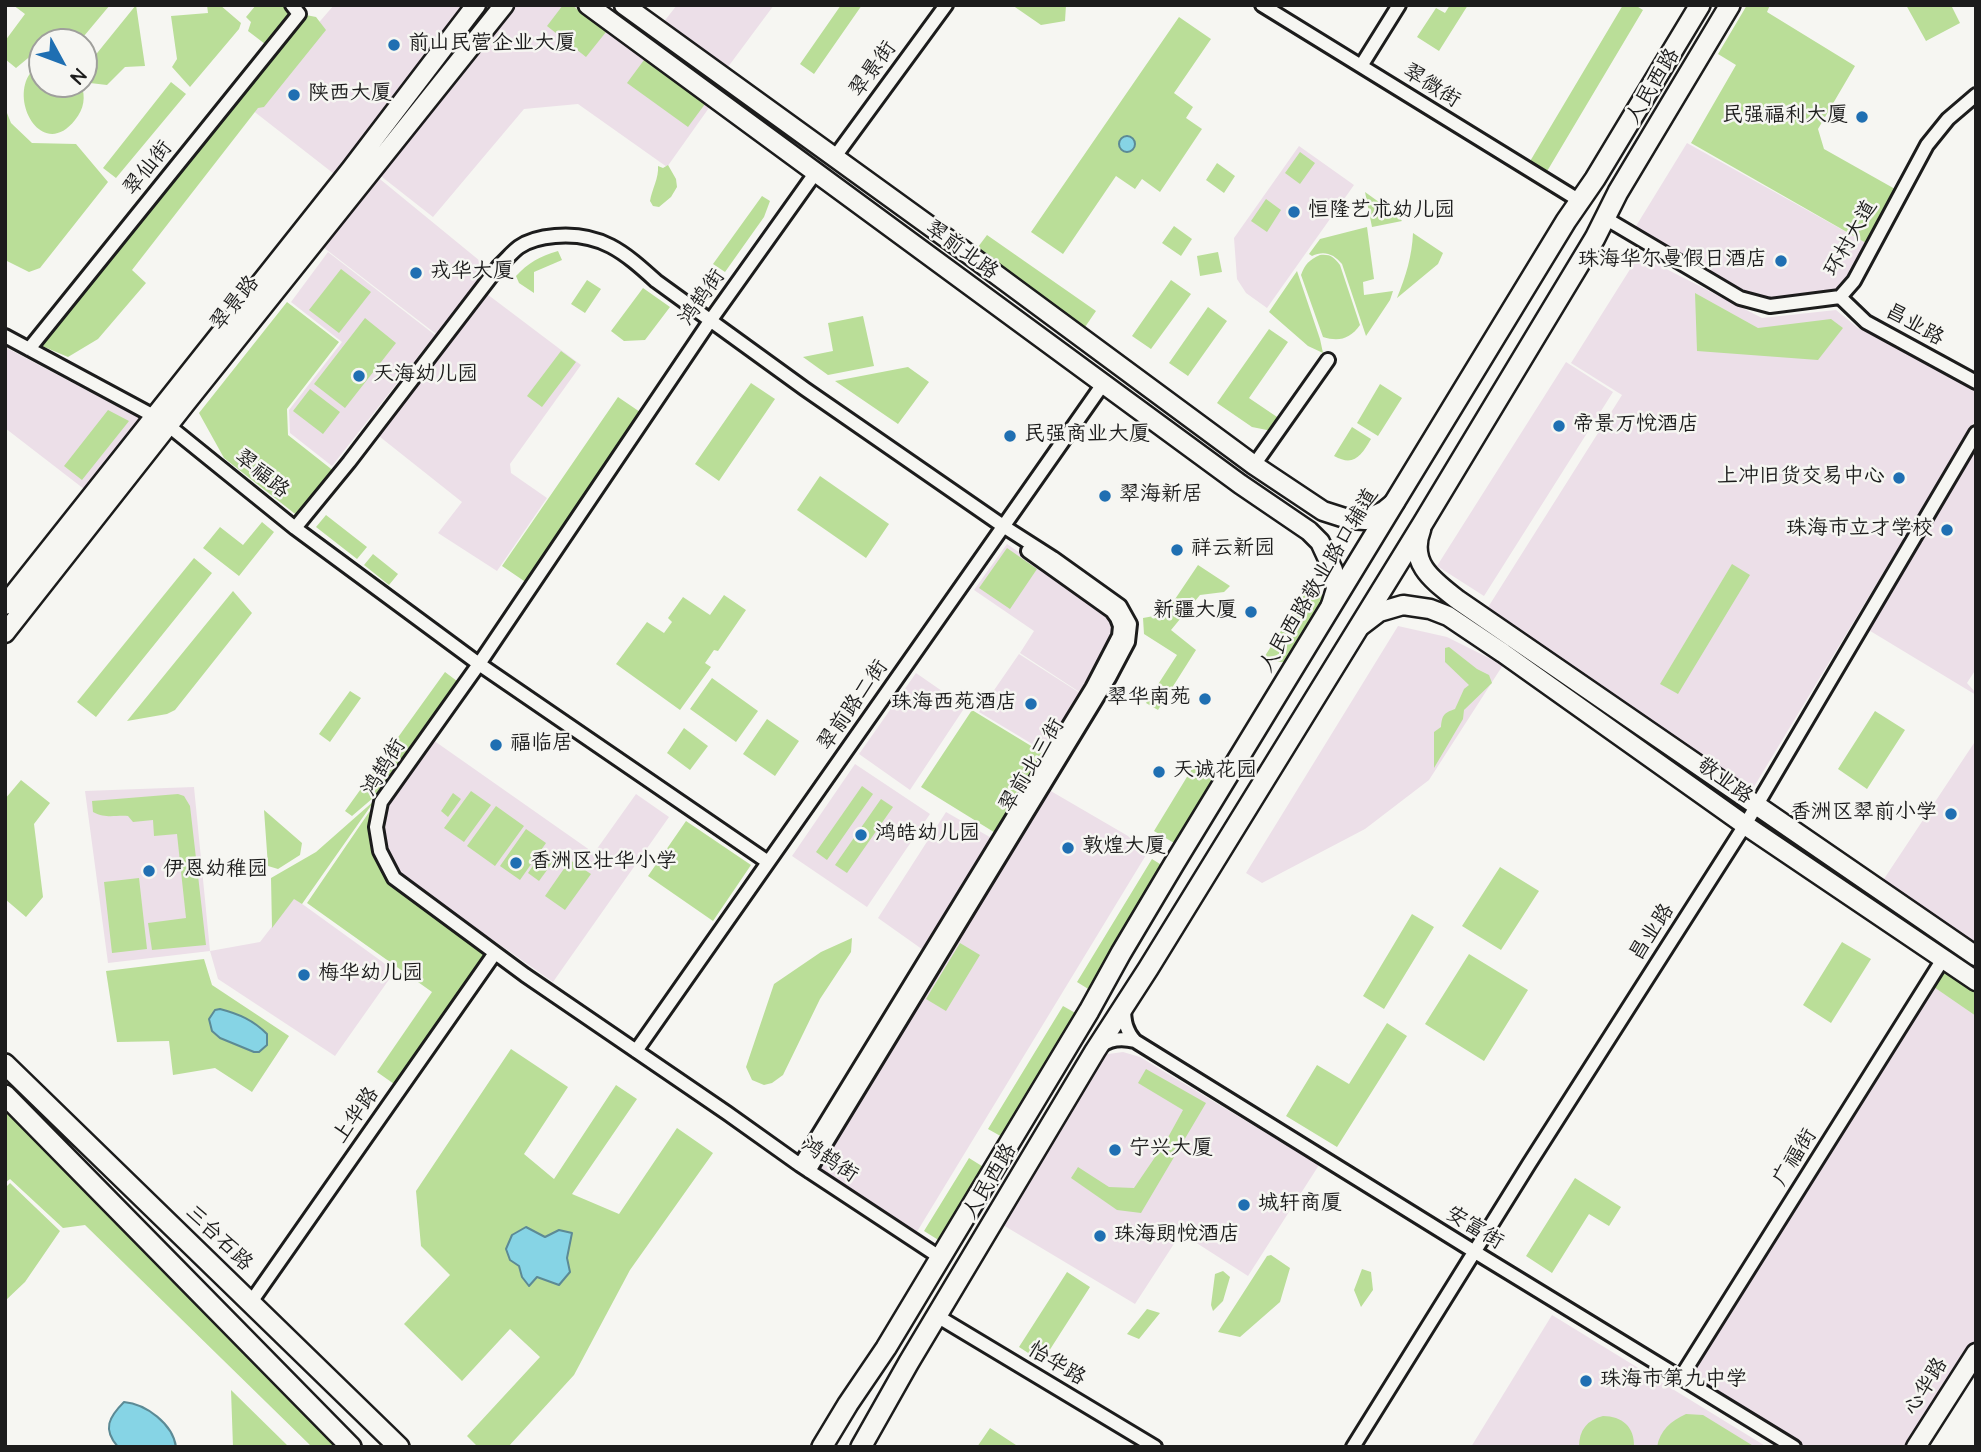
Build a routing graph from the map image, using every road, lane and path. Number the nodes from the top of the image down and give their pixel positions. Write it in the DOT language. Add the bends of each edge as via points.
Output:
graph roads {
  1 [pos="476,5"];
  2 [pos="505,5"];
  3 [pos="588,5"];
  4 [pos="624,5"];
  5 [pos="946,5"];
  6 [pos="1262,5"];
  7 [pos="1399,5"];
  8 [pos="1700,5"];
  9 [pos="1730,5"];
  10 [pos="295,10"];
  11 [pos="1361,66"];
  12 [pos="1976,94"];
  13 [pos="834,158"];
  14 [pos="816,172"];
  15 [pos="1595,178"];
  16 [pos="1580,201"];
  17 [pos="1605,218"];
  18 [pos="1840,297"];
  19 [pos="710,321"];
  20 [pos="5,337"];
  21 [pos="29,349"];
  22 [pos="1328,360"];
  23 [pos="1976,382"];
  24 [pos="1103,384"];
  25 [pos="161,421"];
  26 [pos="1976,433"];
  27 [pos="1254,465"];
  28 [pos="1395,502"];
  29 [pos="1423,523"];
  30 [pos="1003,526"];
  31 [pos="295,528"];
  32 [pos="5,605"];
  33 [pos="1328,612"];
  34 [pos="1356,630"];
  35 [pos="5,634"];
  36 [pos="479,664"];
  37 [pos="1756,805"];
  38 [pos="1745,825"];
  39 [pos="768,862"];
  40 [pos="495,953"];
  41 [pos="1976,956"];
  42 [pos="1943,958"];
  43 [pos="1976,981"];
  44 [pos="1124,1006"];
  45 [pos="1089,1011"];
  46 [pos="1135,1041"];
  47 [pos="636,1051"];
  48 [pos="1095,1051"];
  49 [pos="5,1064"];
  50 [pos="5,1094"];
  51 [pos="804,1168"];
  52 [pos="1475,1252"];
  53 [pos="941,1258"];
  54 [pos="251,1302"];
  55 [pos="937,1316"];
  56 [pos="1976,1353"];
  57 [pos="1976,1374"];
  58 [pos="1681,1377"];
  59 [pos="863,1382"];
  60 [pos="889,1398"];
  61 [pos="355,1404"];
  62 [pos="332,1428"];
  63 [pos="351,1447"];
  64 [pos="362,1447"];
  65 [pos="386,1447"];
  66 [pos="399,1447"];
  67 [pos="822,1447"];
  68 [pos="861,1447"];
  69 [pos="1155,1447"];
  70 [pos="1353,1447"];
  71 [pos="1794,1447"];
  72 [pos="1916,1447"];
  73 [pos="1929,1447"];
  1 -- 25 [label="main road, 翠景路"];
  2 -- 25 [label="main road, 翠景路"];
  3 -- 14 [label="main road, 翠前北路"];
  4 -- 13 [label="main road, 翠前北路"];
  5 -- 13 [label="street, 翠景街"];
  6 -- 11 [label="street, 翠微街"];
  7 -- 11 [label="street"];
  8 -- 15 [label="main road, 人民西路"];
  9 -- 17 [label="main road, 人民西路"];
  10 -- 21 [label="street, 翠仙街"];
  11 -- 16 [label="street, 翠微街"];
  12 -- 18 [label="street, 环村大道" via="1927,145 1854,281"];
  13 -- 27 [label="main road, 翠前北路"];
  14 -- 19 [label="street, 鸿鹄街"];
  14 -- 24 [label="main road, 翠前北路"];
  15 -- 16 [label="main road, 人民西路敬业路口辅道"];
  16 -- 28 [label="main road, 人民西路敬业路口辅道"];
  17 -- 18 [label="street, 环村大道" via="1740,298 1770,306"];
  17 -- 29 [label="main road"];
  18 -- 23 [label="street, 昌业路" via="1866,322"];
  19 -- 30 [label="street, 翠前北三街"];
  19 -- 31 [label="street, 翠前北三街" via="610,245 568,235 541,237 520,246 499,266"];
  19 -- 36 [label="street, 鸿鹄街"];
  20 -- 21 [label="street, 翠福路"];
  21 -- 25 [label="street, 翠福路"];
  22 -- 27 [label="street"];
  24 -- 30 [label="street, 翠前路二街"];
  24 -- 33 [label="main road, 翠前北路" via="1320,542 1335,578"];
  25 -- 31 [label="street, 翠福路"];
  25 -- 32 [label="main road, 翠景路"];
  25 -- 35 [label="main road, 翠景路"];
  26 -- 37 [label="street, 昌业路"];
  27 -- 28 [label="main road, 翠前北路" via="1323,511 1348,519 1365,520"];
  28 -- 33 [label="main road, 人民西路敬业路口辅道"];
  29 -- 34 [label="main road"];
  29 -- 37 [label="main road, 敬业路" via="1419,559 1425,571 1458,600"];
  30 -- 39 [label="street, 翠前路二街"];
  30 -- 51 [label="street, 翠前北三街" via="1018,543 1112,611 1120,626 1119,636"];
  31 -- 36 [label="street, 翠福路"];
  33 -- 45 [label="main road, 人民西路敬业路口辅道"];
  34 -- 38 [label="main road, 敬业路" via="1379,612 1403,604 1448,616"];
  34 -- 44 [label="main road"];
  36 -- 39 [label="street, 翠福路"];
  36 -- 40 [label="street, 鸿鹄街" via="381,802 376,827 380,851 394,878"];
  37 -- 38 [label="street, 昌业路"];
  37 -- 41 [label="main road, 敬业路"];
  38 -- 42 [label="main road, 敬业路"];
  38 -- 52 [label="street, 昌业路"];
  39 -- 47 [label="street, 翠前路二街"];
  40 -- 47 [label="street, 鸿鹄街"];
  40 -- 54 [label="street, 上华路"];
  42 -- 43 [label="main road, 敬业路"];
  42 -- 58 [label="street, 广福街"];
  44 -- 46 [label="street" via="1124,1019"];
  44 -- 48 [label="main road, 人民西路"];
  45 -- 53 [label="main road, 人民西路"];
  46 -- 48 [label="street" via="1106,1042"];
  46 -- 52 [label="street, 安富街"];
  47 -- 51 [label="street, 鸿鹄街"];
  48 -- 55 [label="main road, 人民西路"];
  49 -- 54 [label="main road, 三台石路"];
  50 -- 62 [label="main road"];
  51 -- 53 [label="street, 鸿鹄街"];
  52 -- 58 [label="street, 安富街"];
  52 -- 70 [label="street, 昌业路"];
  53 -- 59 [label="main road, 人民西路"];
  54 -- 61 [label="main road, 三台石路"];
  55 -- 60 [label="main road, 人民西路"];
  55 -- 69 [label="street, 怡华路"];
  56 -- 72 [label="main road, 心华路"];
  57 -- 73 [label="main road, 心华路"];
  58 -- 71 [label="street, 安富街"];
  59 -- 60 [label="main road"];
  59 -- 67 [label="main road, 人民西路"];
  60 -- 68 [label="main road, 人民西路"];
  61 -- 65 [label="main road"];
  61 -- 66 [label="main road, 三台石路"];
  62 -- 63 [label="main road"];
  62 -- 64 [label="main road"];
}
